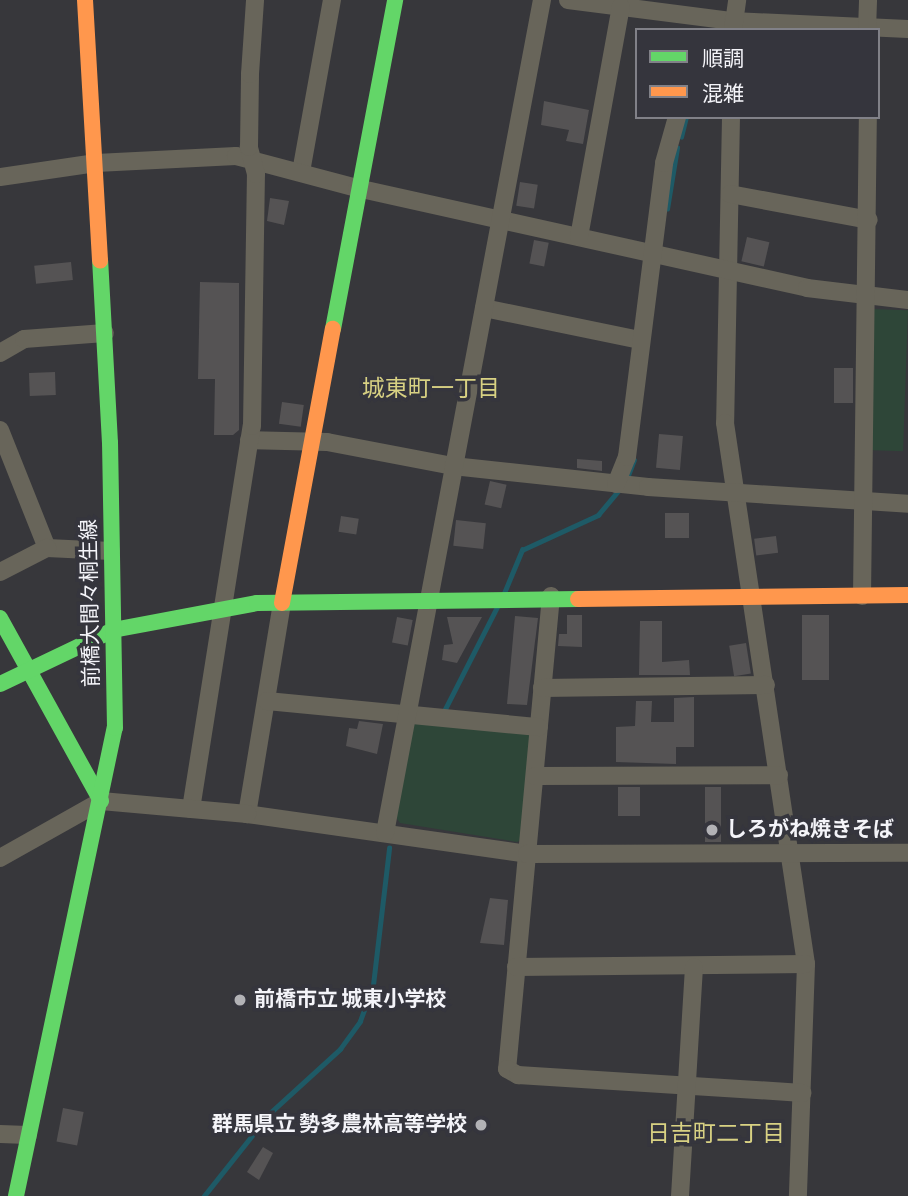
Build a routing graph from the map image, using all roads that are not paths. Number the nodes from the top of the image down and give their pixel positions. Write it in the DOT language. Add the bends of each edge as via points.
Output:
graph roads {
  1 [pos="85,0"];
  2 [pos="255,0"];
  3 [pos="332,0"];
  4 [pos="395,0"];
  5 [pos="542,0"];
  6 [pos="568,0"];
  7 [pos="737,0"];
  8 [pos="867,0"];
  9 [pos="621,6"];
  10 [pos="702,24"];
  11 [pos="733,25"];
  12 [pos="834,28"];
  13 [pos="867,28"];
  14 [pos="880,29"];
  15 [pos="908,29"];
  16 [pos="677,119"];
  17 [pos="731,119"];
  18 [pos="868,119"];
  19 [pos="253,161"];
  20 [pos="96,163"];
  21 [pos="301,172"];
  22 [pos="0,177"];
  23 [pos="357,188"];
  24 [pos="730,194"];
  25 [pos="869,220"];
  26 [pos="501,221"];
  27 [pos="579,237"];
  28 [pos="659,255"];
  29 [pos="728,270"];
  30 [pos="868,299"];
  31 [pos="908,300"];
  32 [pos="484,308"];
  33 [pos="105,333"];
  34 [pos="640,340"];
  35 [pos="0,353"];
  36 [pos="0,430"];
  37 [pos="249,440"];
  38 [pos="311,442"];
  39 [pos="453,466"];
  40 [pos="623,485"];
  41 [pos="736,494"];
  42 [pos="864,503"];
  43 [pos="908,504"];
  44 [pos="47,548"];
  45 [pos="111,551"];
  46 [pos="0,572"];
  47 [pos="908,595"];
  48 [pos="551,596"];
  49 [pos="754,596"];
  50 [pos="862,596"];
  51 [pos="429,598"];
  52 [pos="282,603"];
  53 [pos="221,610"];
  54 [pos="0,618"];
  55 [pos="113,630"];
  56 [pos="27,671"];
  57 [pos="0,684"];
  58 [pos="766,685"];
  59 [pos="542,688"];
  60 [pos="267,701"];
  61 [pos="407,715"];
  62 [pos="539,727"];
  63 [pos="779,775"];
  64 [pos="535,776"];
  65 [pos="101,801"];
  66 [pos="191,809"];
  67 [pos="247,814"];
  68 [pos="385,833"];
  69 [pos="908,853"];
  70 [pos="790,854"];
  71 [pos="527,855"];
  72 [pos="0,858"];
  73 [pos="806,964"];
  74 [pos="516,967"];
  75 [pos="694,967"];
  76 [pos="686,1089"];
  77 [pos="802,1093"];
  78 [pos="0,1134"];
  79 [pos="28,1135"];
  80 [pos="16,1196"];
  81 [pos="680,1196"];
  82 [pos="798,1196"];
  1 -- 20 [label="street, 前橋大間々桐生線"];
  2 -- 19 [label="street" via="250,86"];
  3 -- 21 [label="street"];
  4 -- 23 [label="street"];
  5 -- 26 [label="street"];
  6 -- 9 [label="street"];
  7 -- 11 [label="street"];
  8 -- 13 [label="street"];
  9 -- 10 [label="street"];
  9 -- 27 [label="street"];
  10 -- 11 [label="street"];
  11 -- 12 [label="street"];
  14 -- 15 [label="street"];
  16 -- 28 [label="street"];
  17 -- 24 [label="street"];
  18 -- 25 [label="street"];
  19 -- 20 [label="street" via="228,155"];
  19 -- 21 [label="street"];
  19 -- 37 [label="street"];
  20 -- 22 [label="street"];
  20 -- 33 [label="street, 前橋大間々桐生線"];
  21 -- 23 [label="street"];
  23 -- 26 [label="street"];
  23 -- 38 [label="street"];
  24 -- 25 [label="street"];
  24 -- 29 [label="street"];
  25 -- 30 [label="street"];
  26 -- 27 [label="street"];
  26 -- 32 [label="street"];
  27 -- 28 [label="street"];
  28 -- 29 [label="street"];
  28 -- 34 [label="street"];
  29 -- 30 [label="street"];
  29 -- 41 [label="street" via="725,423"];
  30 -- 31 [label="street"];
  30 -- 42 [label="street"];
  32 -- 34 [label="street"];
  32 -- 39 [label="street"];
  33 -- 35 [label="street" via="24,340"];
  33 -- 45 [label="street, 前橋大間々桐生線"];
  34 -- 40 [label="street"];
  36 -- 44 [label="street"];
  37 -- 38 [label="street"];
  37 -- 53 [label="street"];
  38 -- 39 [label="street"];
  38 -- 52 [label="street"];
  39 -- 40 [label="street"];
  39 -- 51 [label="street"];
  40 -- 41 [label="street"];
  41 -- 42 [label="street"];
  41 -- 49 [label="street"];
  42 -- 43 [label="street"];
  42 -- 50 [label="street"];
  44 -- 45 [label="street"];
  44 -- 46 [label="street"];
  45 -- 55 [label="street, 前橋大間々桐生線"];
  47 -- 50 [label="street"];
  48 -- 49 [label="street"];
  48 -- 51 [label="street"];
  48 -- 59 [label="street"];
  49 -- 50 [label="street"];
  49 -- 58 [label="street"];
  51 -- 52 [label="street"];
  51 -- 61 [label="street"];
  52 -- 53 [label="street"];
  52 -- 60 [label="street"];
  53 -- 55 [label="street"];
  53 -- 66 [label="street"];
  54 -- 56 [label="street"];
  55 -- 56 [label="street"];
  55 -- 65 [label="street, 前橋大間々桐生線" via="115,728"];
  56 -- 57 [label="street"];
  56 -- 65 [label="street"];
  58 -- 59 [label="street"];
  58 -- 63 [label="street"];
  59 -- 62 [label="street"];
  60 -- 61 [label="street"];
  60 -- 67 [label="street"];
  61 -- 62 [label="street"];
  61 -- 68 [label="street"];
  62 -- 64 [label="street"];
  63 -- 64 [label="street"];
  63 -- 70 [label="street"];
  64 -- 71 [label="street"];
  65 -- 66 [label="street"];
  65 -- 72 [label="street"];
  65 -- 79 [label="street, 前橋大間々桐生線"];
  66 -- 67 [label="street"];
  67 -- 68 [label="street"];
  68 -- 71 [label="street"];
  69 -- 70 [label="street"];
  70 -- 71 [label="street"];
  70 -- 73 [label="street"];
  71 -- 74 [label="street"];
  73 -- 75 [label="street"];
  73 -- 77 [label="street"];
  74 -- 75 [label="street"];
  74 -- 76 [label="street" via="506,1063 512,1074"];
  75 -- 76 [label="street"];
  76 -- 77 [label="street"];
  76 -- 81 [label="street"];
  77 -- 82 [label="street"];
  78 -- 79 [label="street"];
  79 -- 80 [label="street, 前橋大間々桐生線"];
}
